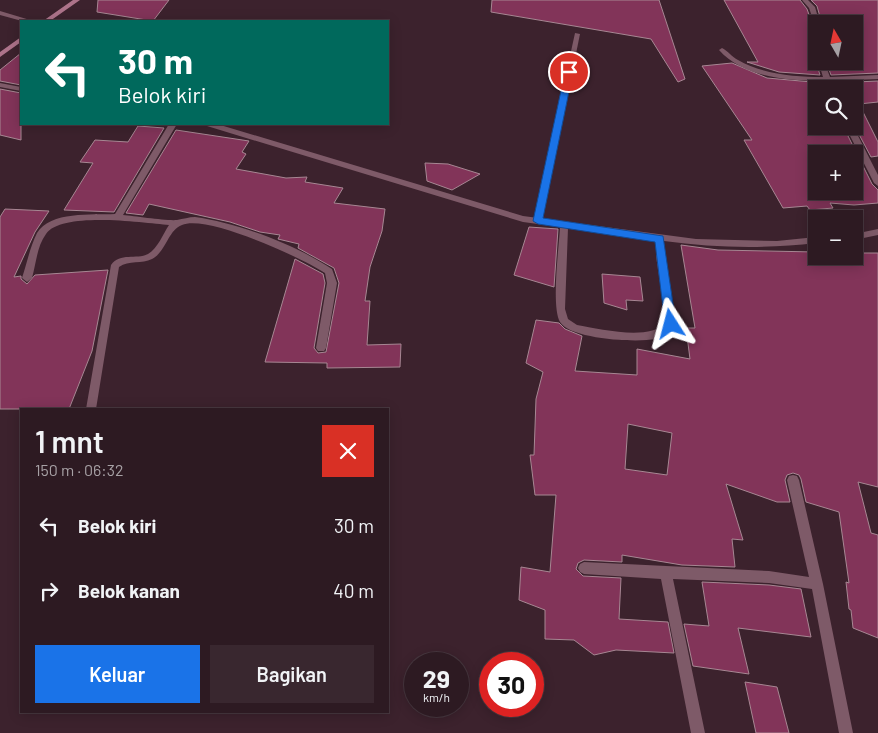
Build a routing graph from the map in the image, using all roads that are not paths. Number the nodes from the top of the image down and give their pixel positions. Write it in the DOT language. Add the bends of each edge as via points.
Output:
graph roads {
  1 [pos="77,0"];
  2 [pos="805,0"];
  3 [pos="0,13"];
  4 [pos="814,15"];
  5 [pos="24,20"];
  6 [pos="47,20"];
  7 [pos="577,34"];
  8 [pos="20,40"];
  9 [pos="722,50"];
  10 [pos="0,55"];
  11 [pos="823,70"];
  12 [pos="878,77"];
  13 [pos="825,79"];
  14 [pos="0,85"];
  15 [pos="20,89"];
  16 [pos="172,125"];
  17 [pos="213,125"];
  18 [pos="854,135"];
  19 [pos="878,183"];
  20 [pos="117,217"];
  21 [pos="538,221"];
  22 [pos="178,223"];
  23 [pos="564,225"];
  24 [pos="878,232"];
  25 [pos="863,235"];
  26 [pos="660,239"];
  27 [pos="808,241"];
  28 [pos="27,278"];
  29 [pos="321,348"];
  30 [pos="91,408"];
  31 [pos="793,480"];
  32 [pos="584,568"];
  33 [pos="666,573"];
  34 [pos="817,584"];
  35 [pos="698,733"];
  36 [pos="846,733"];
  1 -- 6 [label="main road"];
  2 -- 4 [label="street"];
  3 -- 5 [label="street"];
  7 -- 21 [label="street"];
  8 -- 10 [label="main road"];
  9 -- 13 [label="street" via="728,58 748,69"];
  11 -- 13 [label="street"];
  12 -- 13 [label="street"];
  14 -- 15 [label="street"];
  16 -- 20 [label="street"];
  17 -- 21 [label="street"];
  18 -- 19 [label="street"];
  20 -- 22 [label="street"];
  20 -- 28 [label="street" via="68,219 47,227"];
  21 -- 23 [label="street"];
  22 -- 29 [label="street" via="195,220 261,238 329,271 332,283"];
  22 -- 30 [label="street" via="151,256 120,261 115,265"];
  23 -- 26 [label="street"];
  23 -- 26 [label="street" via="560,309 567,326 576,330 643,336 668,330 671,324"];
  24 -- 25 [label="street"];
  26 -- 27 [label="street" via="777,244"];
  31 -- 34 [label="street"];
  32 -- 33 [label="street"];
  33 -- 34 [label="street" via="769,577"];
  33 -- 35 [label="street"];
  34 -- 36 [label="street"];
}
